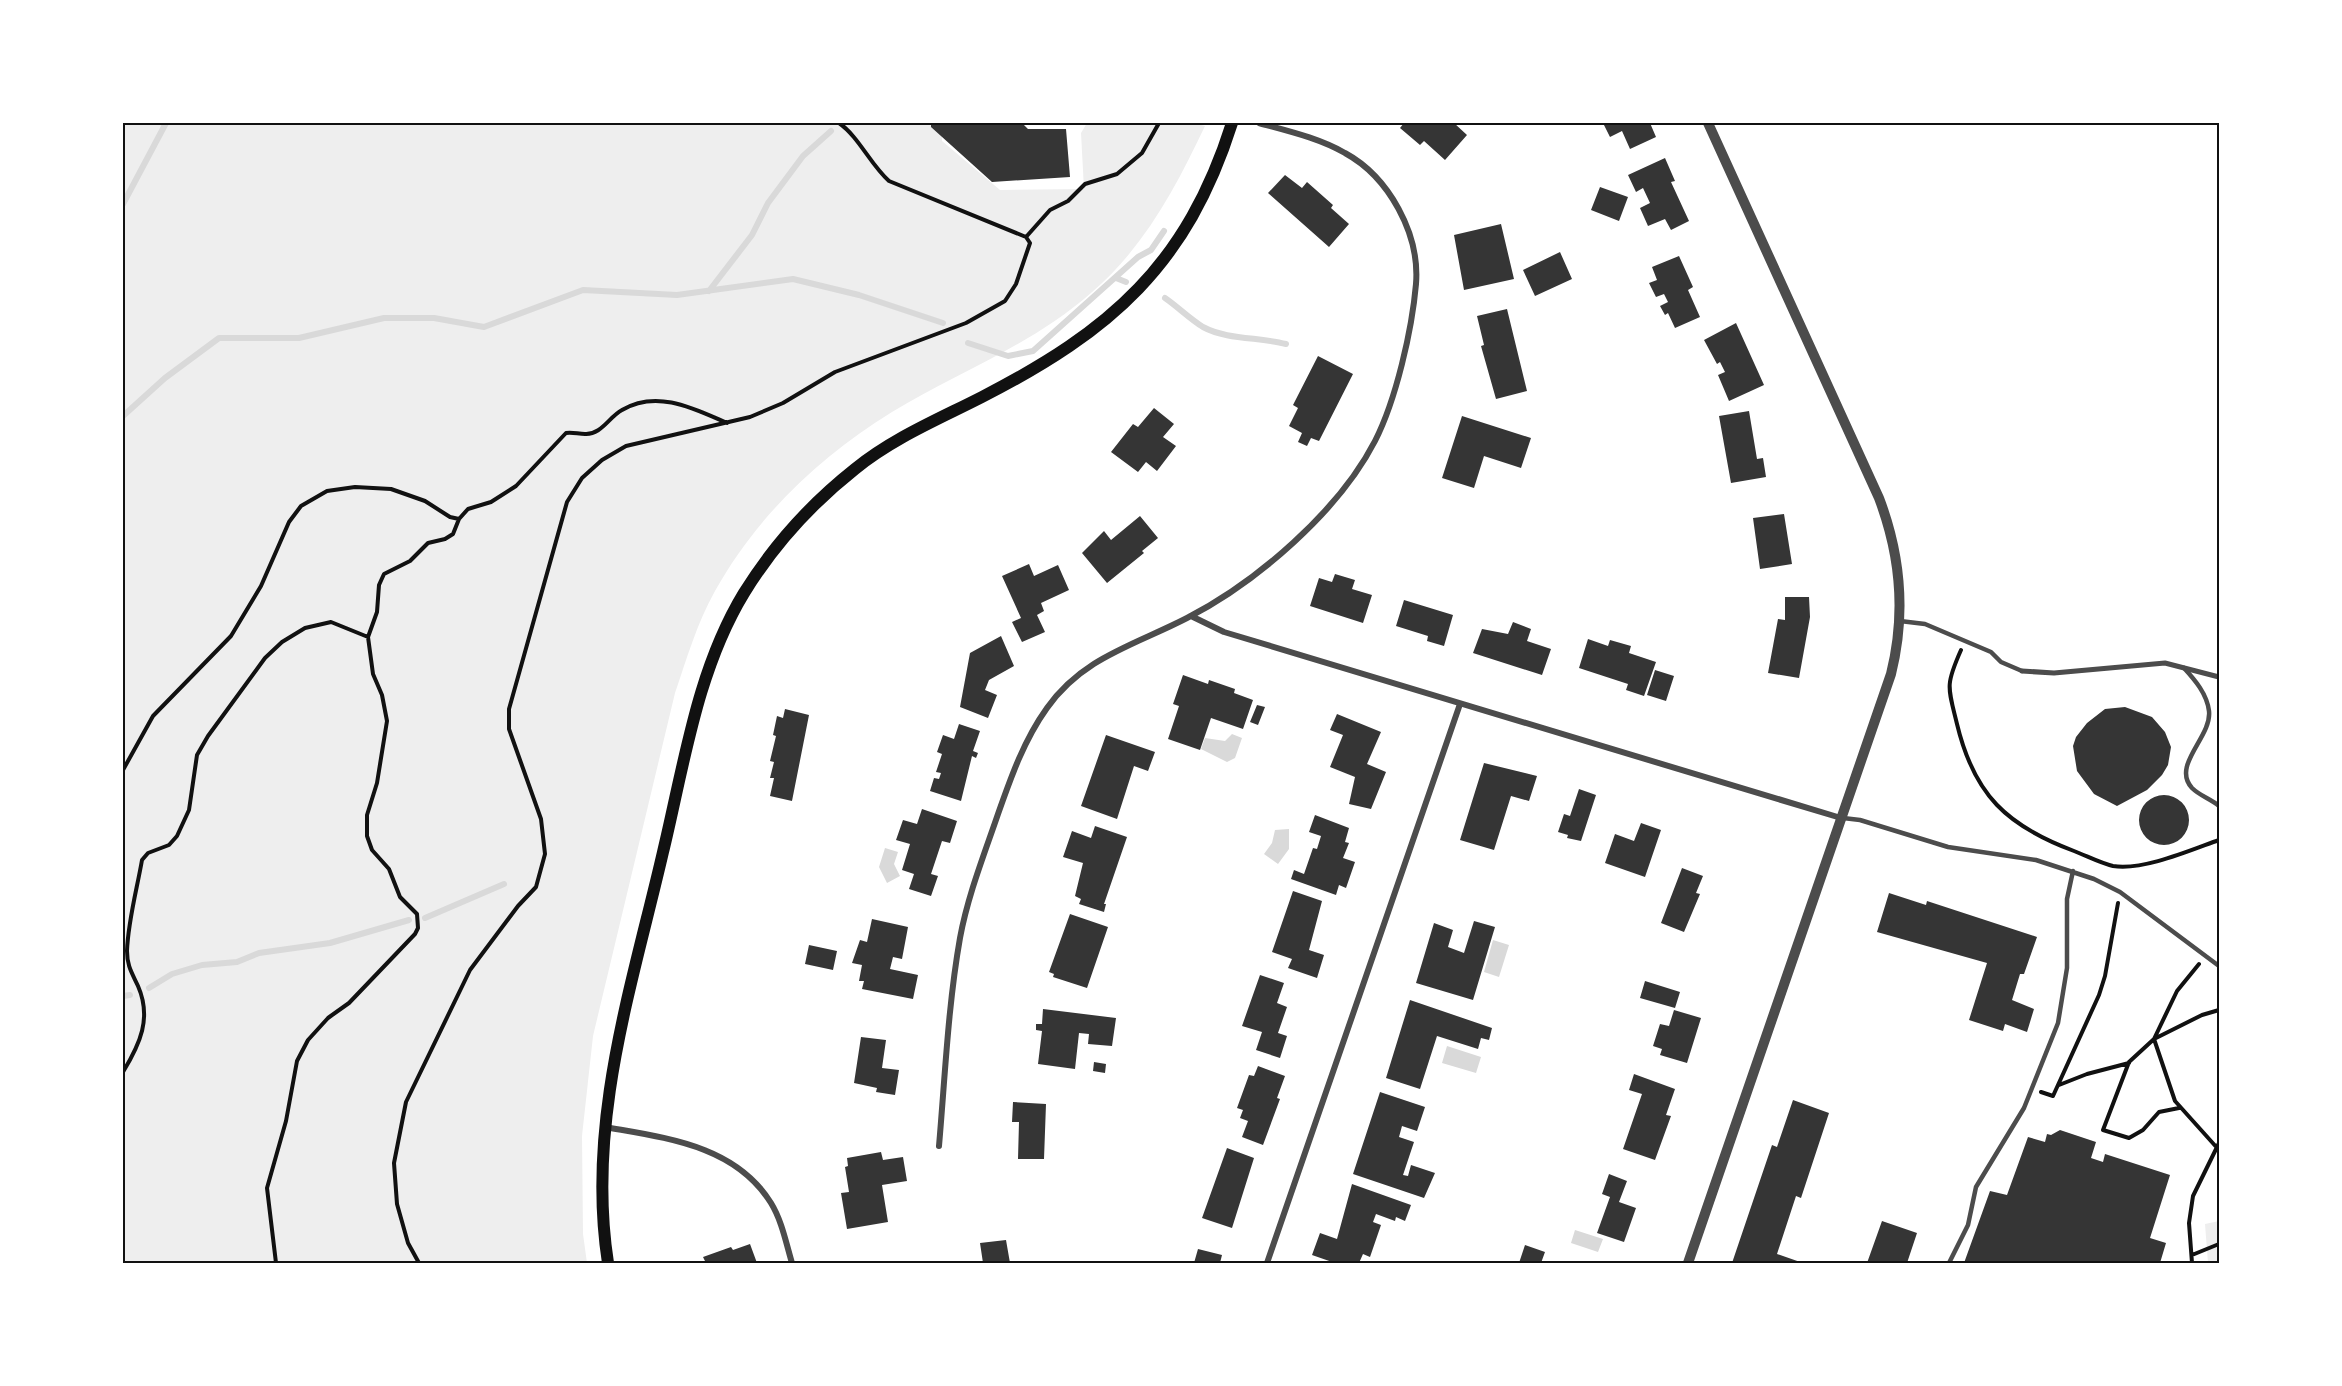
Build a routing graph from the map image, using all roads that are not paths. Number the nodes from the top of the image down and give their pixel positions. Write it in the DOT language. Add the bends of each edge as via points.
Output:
graph roads {
  1 [pos="1232,123"];
  2 [pos="1259,123"];
  3 [pos="1708,123"];
  4 [pos="1191,616"];
  5 [pos="1900,621"];
  6 [pos="2182,666"];
  7 [pos="2022,671"];
  8 [pos="2219,677"];
  9 [pos="1460,704"];
  10 [pos="2219,806"];
  11 [pos="1840,818"];
  12 [pos="2073,871"];
  13 [pos="2219,966"];
  14 [pos="605,1127"];
  15 [pos="939,1146"];
  16 [pos="608,1263"];
  17 [pos="792,1263"];
  18 [pos="1267,1263"];
  19 [pos="1688,1263"];
  20 [pos="1950,1263"];
  1 -- 14 [label="main road" via="1193,216 1154,273 1129,299 1068,349 921,427 858,466 798,521 743,594 716,653 696,714 608,1085"];
  2 -- 4 [label="street" via="1330,145 1372,174 1391,197 1409,234 1415,260 1415,296 1393,394 1363,461 1325,510 1286,547"];
  3 -- 5 [label="street" via="1885,514 1897,562"];
  4 -- 9 [label="street" via="1224,632"];
  4 -- 15 [label="street" via="1084,667 1045,710 1024,747 972,887 960,938"];
  5 -- 7 [label="lane" via="1925,624 1991,652 2001,662"];
  5 -- 11 [label="street" via="1891,674"];
  6 -- 7 [label="street" via="2150,662 2054,673"];
  6 -- 8 [label="street"];
  6 -- 10 [label="lane" via="2202,691 2210,714 2205,735 2186,766 2186,777 2192,787"];
  9 -- 11 [label="street"];
  9 -- 18 [label="street"];
  11 -- 12 [label="lane" via="1860,820 1948,848 2036,860"];
  11 -- 19 [label="street"];
  12 -- 13 [label="lane" via="2120,892"];
  12 -- 20 [label="lane" via="2067,899 2067,968 2058,1023 2016,1123 1976,1187 1968,1225"];
  14 -- 16 [label="main road" via="602,1184"];
  14 -- 17 [label="street" via="687,1143 725,1159 743,1172 771,1203"];
}
